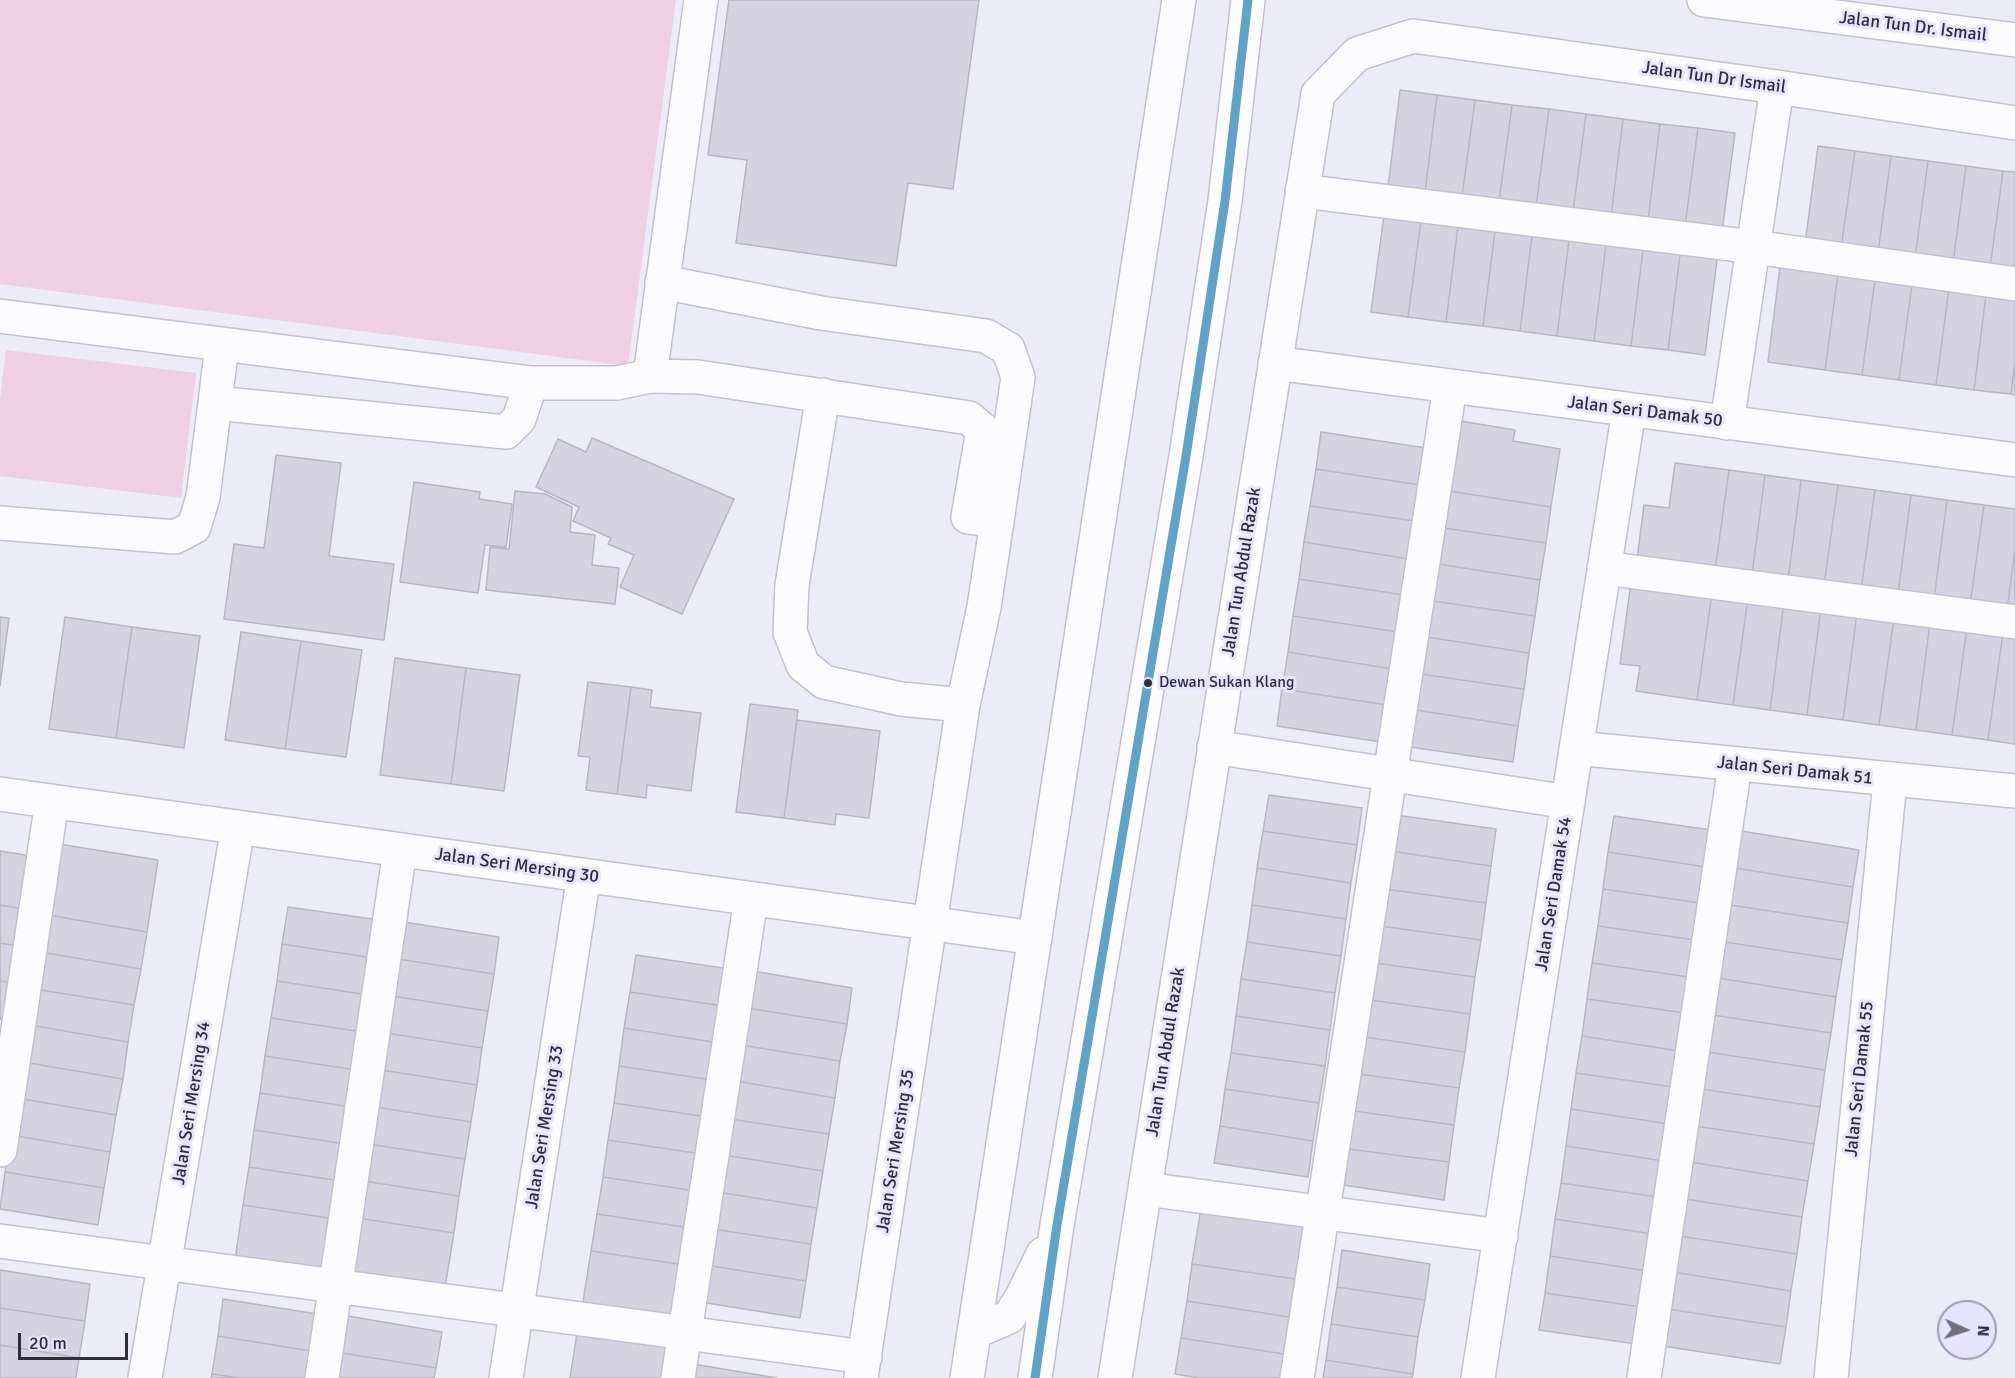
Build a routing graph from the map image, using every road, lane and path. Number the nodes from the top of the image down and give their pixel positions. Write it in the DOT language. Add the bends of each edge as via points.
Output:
graph roads {
  1 [pos="701,0"];
  2 [pos="1179,0"];
  3 [pos="1248,0"];
  4 [pos="1704,0"];
  5 [pos="1760,4"];
  6 [pos="1413,36"];
  7 [pos="2015,40"];
  8 [pos="1777,87"];
  9 [pos="2015,123"];
  10 [pos="1302,191"];
  11 [pos="1754,247"];
  12 [pos="662,282"];
  13 [pos="2015,284"];
  14 [pos="0,316"];
  15 [pos="222,344"];
  16 [pos="1275,363"];
  17 [pos="650,376"];
  18 [pos="531,383"];
  19 [pos="1450,387"];
  20 [pos="823,395"];
  21 [pos="215,403"];
  22 [pos="1629,410"];
  23 [pos="1727,423"];
  24 [pos="2015,460"];
  25 [pos="997,521"];
  26 [pos="0,523"];
  27 [pos="1604,568"];
  28 [pos="2015,622"];
  29 [pos="963,705"];
  30 [pos="1214,747"];
  31 [pos="1576,748"];
  32 [pos="1735,765"];
  33 [pos="1390,774"];
  34 [pos="1890,781"];
  35 [pos="2015,791"];
  36 [pos="0,794"];
  37 [pos="52,801"];
  38 [pos="1568,802"];
  39 [pos="238,827"];
  40 [pos="400,850"];
  41 [pos="584,875"];
  42 [pos="751,899"];
  43 [pos="930,924"];
  44 [pos="1035,938"];
  45 [pos="0,1150"];
  46 [pos="1145,1189"];
  47 [pos="1323,1212"];
  48 [pos="1057,1225"];
  49 [pos="1501,1236"];
  50 [pos="0,1241"];
  51 [pos="165,1263"];
  52 [pos="336,1286"];
  53 [pos="517,1310"];
  54 [pos="975,1332"];
  55 [pos="685,1333"];
  56 [pos="863,1368"];
  57 [pos="146,1378"];
  58 [pos="322,1378"];
  59 [pos="506,1378"];
  60 [pos="678,1378"];
  61 [pos="967,1378"];
  62 [pos="1035,1378"];
  63 [pos="1115,1378"];
  64 [pos="1298,1378"];
  65 [pos="1478,1378"];
  66 [pos="1644,1378"];
  67 [pos="1831,1378"];
  1 -- 12 [label="street"];
  2 -- 44 [label="street"];
  3 -- 48 [label="street" via="1225,201 1186,456"];
  4 -- 5 [label="street, Jalan Tun Dr. Ismail"];
  5 -- 7 [label="street, Jalan Tun Dr. Ismail"];
  6 -- 8 [label="street, Jalan Tun Dr Ismail"];
  6 -- 10 [label="street, Jalan Tun Abdul Razak" via="1357,54 1318,94"];
  8 -- 9 [label="street, Jalan Tun Dr Ismail"];
  8 -- 11 [label="street"];
  10 -- 11 [label="street"];
  10 -- 16 [label="street, Jalan Tun Abdul Razak"];
  11 -- 13 [label="street"];
  11 -- 23 [label="street"];
  12 -- 17 [label="street"];
  12 -- 25 [label="street, Jalan Seri Mersing 35" via="821,313 986,336 1008,349 1018,377"];
  14 -- 15 [label="street"];
  15 -- 18 [label="street"];
  15 -- 21 [label="street"];
  16 -- 19 [label="street, Jalan Seri Damak 50"];
  16 -- 30 [label="street, Jalan Tun Abdul Razak"];
  17 -- 18 [label="street" via="617,383"];
  17 -- 20 [label="street" via="698,377"];
  18 -- 21 [label="street" via="519,419 506,432"];
  19 -- 22 [label="street, Jalan Seri Damak 50"];
  19 -- 33 [label="street"];
  20 -- 25 [label="street" via="969,418 983,430 968,517"];
  20 -- 29 [label="street" via="792,585 790,632 803,665 824,682 901,699"];
  21 -- 26 [label="street" via="203,497 194,527 175,537"];
  22 -- 23 [label="street, Jalan Seri Damak 50"];
  22 -- 27 [label="street, Jalan Seri Damak 54"];
  23 -- 24 [label="street, Jalan Seri Damak 50"];
  25 -- 29 [label="street, Jalan Seri Mersing 35" via="984,608"];
  27 -- 28 [label="street"];
  27 -- 31 [label="street, Jalan Seri Damak 54"];
  29 -- 43 [label="street, Jalan Seri Mersing 35"];
  30 -- 33 [label="street"];
  30 -- 46 [label="street, Jalan Tun Abdul Razak"];
  31 -- 32 [label="street, Jalan Seri Damak 51"];
  31 -- 38 [label="street, Jalan Seri Damak 54"];
  32 -- 34 [label="street, Jalan Seri Damak 51"];
  32 -- 66 [label="street"];
  33 -- 38 [label="street"];
  33 -- 47 [label="street"];
  34 -- 35 [label="street, Jalan Seri Damak 51"];
  34 -- 67 [label="street, Jalan Seri Damak 55"];
  36 -- 37 [label="street, Jalan Seri Mersing 30"];
  37 -- 39 [label="street, Jalan Seri Mersing 30"];
  37 -- 45 [label="street"];
  38 -- 49 [label="street, Jalan Seri Damak 54"];
  39 -- 40 [label="street, Jalan Seri Mersing 30"];
  39 -- 51 [label="street, Jalan Seri Mersing 34"];
  40 -- 41 [label="street, Jalan Seri Mersing 30"];
  40 -- 52 [label="street"];
  41 -- 42 [label="street, Jalan Seri Mersing 30"];
  41 -- 53 [label="street, Jalan Seri Mersing 33"];
  42 -- 43 [label="street, Jalan Seri Mersing 30"];
  42 -- 55 [label="street"];
  43 -- 44 [label="street, Jalan Seri Mersing 30"];
  43 -- 56 [label="street, Jalan Seri Mersing 35"];
  44 -- 54 [label="street"];
  46 -- 47 [label="street"];
  46 -- 63 [label="street, Jalan Tun Abdul Razak"];
  47 -- 49 [label="street"];
  47 -- 64 [label="street"];
  48 -- 54 [label="street" via="1009,1317"];
  48 -- 62 [label="street"];
  49 -- 65 [label="street, Jalan Seri Damak 54"];
  50 -- 51 [label="street"];
  51 -- 52 [label="street"];
  51 -- 57 [label="street, Jalan Seri Mersing 34"];
  52 -- 53 [label="street"];
  52 -- 58 [label="street"];
  53 -- 55 [label="street"];
  53 -- 59 [label="street, Jalan Seri Mersing 33"];
  54 -- 61 [label="street"];
  55 -- 56 [label="street"];
  55 -- 60 [label="street"];
}
